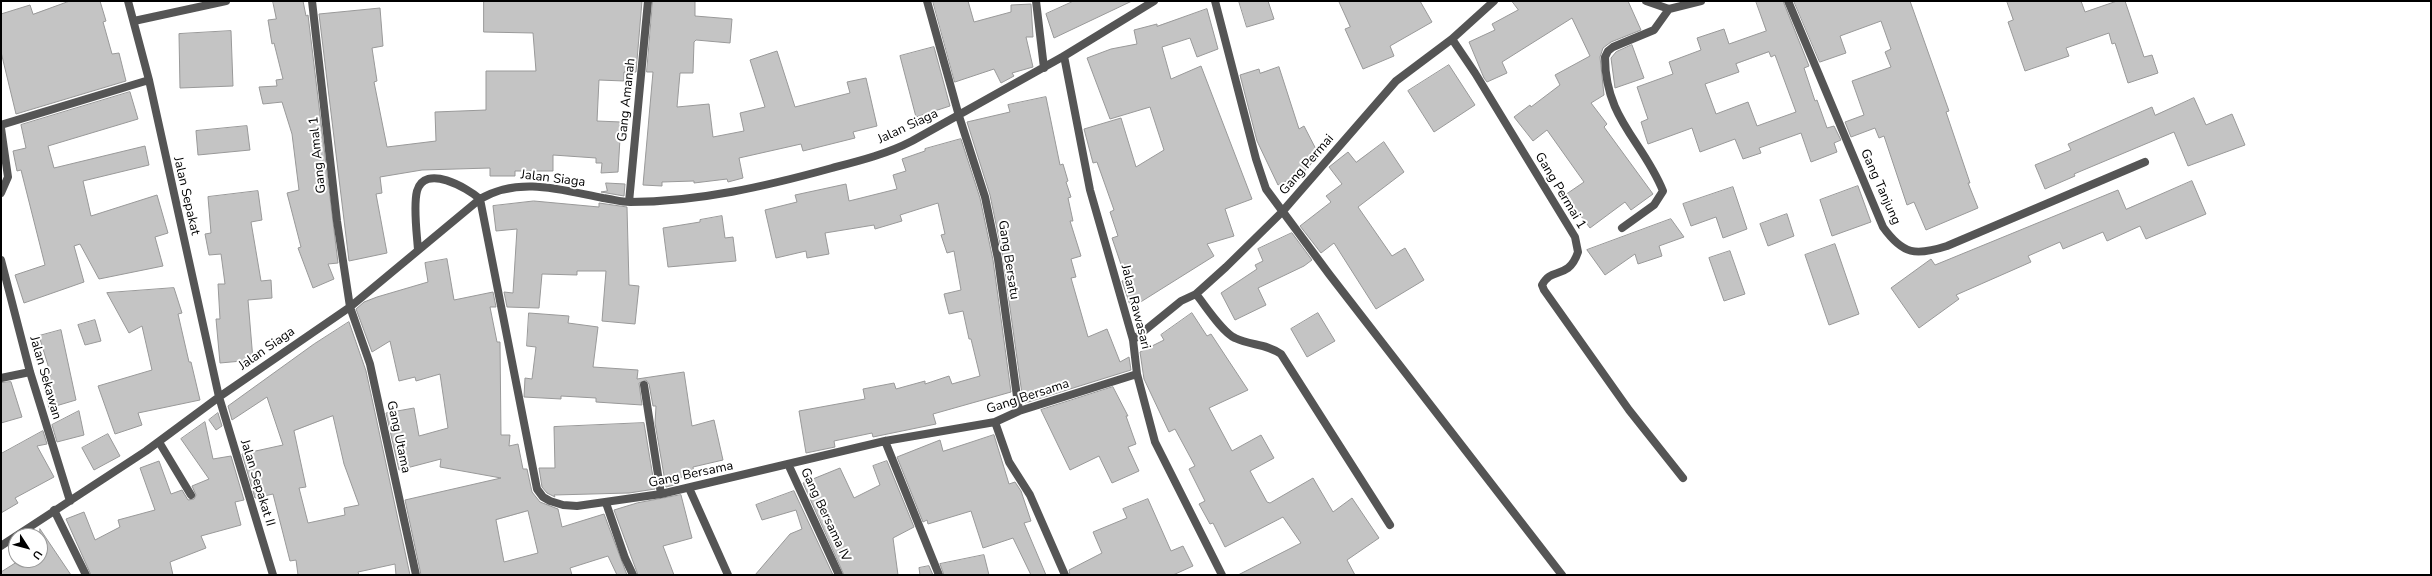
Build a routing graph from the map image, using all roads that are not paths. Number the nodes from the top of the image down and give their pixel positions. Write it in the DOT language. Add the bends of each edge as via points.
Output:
graph roads {
  1 [pos="128,1"];
  2 [pos="226,1"];
  3 [pos="312,1"];
  4 [pos="648,1"];
  5 [pos="927,1"];
  6 [pos="1036,1"];
  7 [pos="1154,1"];
  8 [pos="1215,1"];
  9 [pos="1494,1"];
  10 [pos="1646,1"];
  11 [pos="1701,1"];
  12 [pos="1788,1"];
  13 [pos="1669,9"];
  14 [pos="134,21"];
  15 [pos="1452,39"];
  16 [pos="1064,56"];
  17 [pos="1044,68"];
  18 [pos="149,80"];
  19 [pos="959,116"];
  20 [pos="1,124"];
  21 [pos="1,128"];
  22 [pos="2145,162"];
  23 [pos="1,192"];
  24 [pos="480,199"];
  25 [pos="629,202"];
  26 [pos="1282,212"];
  27 [pos="1622,228"];
  28 [pos="418,250"];
  29 [pos="1,260"];
  30 [pos="1196,294"];
  31 [pos="350,306"];
  32 [pos="1133,340"];
  33 [pos="30,372"];
  34 [pos="1138,374"];
  35 [pos="1,378"];
  36 [pos="644,385"];
  37 [pos="219,397"];
  38 [pos="1018,411"];
  39 [pos="995,422"];
  40 [pos="886,441"];
  41 [pos="159,442"];
  42 [pos="789,466"];
  43 [pos="1683,478"];
  44 [pos="689,488"];
  45 [pos="661,494"];
  46 [pos="191,495"];
  47 [pos="70,501"];
  48 [pos="606,503"];
  49 [pos="54,510"];
  50 [pos="1390,526"];
  51 [pos="28,528"];
  52 [pos="86,575"];
  53 [pos="273,575"];
  54 [pos="416,575"];
  55 [pos="633,575"];
  56 [pos="728,575"];
  57 [pos="839,575"];
  58 [pos="939,575"];
  59 [pos="1064,575"];
  60 [pos="1222,575"];
  61 [pos="1562,575"];
  1 -- 14 [label="street, Jalan Sepakat"];
  2 -- 14 [label="street"];
  3 -- 31 [label="street, Gang Amal 1" via="337,221"];
  4 -- 25 [label="street, Gang Amanah"];
  5 -- 19 [label="street, Gang Bersatu"];
  6 -- 17 [label="street"];
  7 -- 16 [label="street, Jalan Siaga"];
  8 -- 26 [label="street" via="1256,160 1266,189"];
  9 -- 15 [label="street, Gang Permai"];
  10 -- 13 [label="street"];
  11 -- 13 [label="street"];
  12 -- 22 [label="street, Gang Tanjung" via="1883,227 1900,246 1911,252 1922,253 1947,246"];
  13 -- 27 [label="street" via="1654,30 1613,47 1606,57 1610,96 1626,131 1663,191 1654,205"];
  14 -- 18 [label="street, Jalan Sepakat"];
  15 -- 26 [label="street, Gang Permai" via="1396,81"];
  15 -- 43 [label="street, Gang Permai 1" via="1476,73 1575,237 1578,252 1574,260 1568,268 1547,276 1542,285 1544,290 1629,410"];
  16 -- 17 [label="street, Jalan Siaga"];
  16 -- 32 [label="street, Jalan Rawasari" via="1090,190"];
  17 -- 19 [label="street, Jalan Siaga"];
  18 -- 20 [label="street"];
  18 -- 37 [label="street, Jalan Sepakat"];
  19 -- 25 [label="street, Jalan Siaga" via="897,149 806,176 735,191"];
  19 -- 38 [label="street, Gang Bersatu" via="985,196 993,235"];
  21 -- 23 [label="street" via="8,177"];
  24 -- 25 [label="street, Jalan Siaga" via="494,190 524,186"];
  24 -- 28 [label="street, Jalan Siaga"];
  24 -- 28 [label="street" via="470,191 445,180 425,180 417,193"];
  24 -- 48 [label="street, Gang Bersama" via="537,489 542,497 563,505 589,506"];
  26 -- 30 [label="street, Gang Permai"];
  26 -- 61 [label="street"];
  28 -- 31 [label="street, Jalan Siaga"];
  29 -- 33 [label="street, Jalan Sekawan"];
  30 -- 32 [label="street, Gang Permai" via="1182,301"];
  30 -- 50 [label="street" via="1232,337 1243,342 1270,347 1281,354"];
  31 -- 37 [label="street, Jalan Siaga"];
  31 -- 54 [label="street, Gang Utama" via="370,364"];
  32 -- 34 [label="street, Jalan Rawasari"];
  33 -- 35 [label="street"];
  33 -- 47 [label="street, Jalan Sekawan"];
  34 -- 38 [label="street, Gang Bersama"];
  34 -- 60 [label="street, Jalan Rawasari" via="1155,442"];
  36 -- 45 [label="street"];
  37 -- 41 [label="street, Jalan Siaga"];
  37 -- 53 [label="street, Jalan Sepakat II"];
  38 -- 39 [label="street, Gang Bersama"];
  39 -- 40 [label="street, Gang Bersama"];
  39 -- 59 [label="street" via="1009,462 1030,495"];
  40 -- 42 [label="street, Gang Bersama"];
  40 -- 58 [label="street"];
  41 -- 46 [label="street"];
  41 -- 47 [label="street, Jalan Siaga"];
  42 -- 44 [label="street, Gang Bersama"];
  42 -- 57 [label="street, Gang Bersama IV"];
  44 -- 45 [label="street, Gang Bersama"];
  44 -- 56 [label="street"];
  45 -- 48 [label="street, Gang Bersama"];
  47 -- 49 [label="street, Jalan Siaga"];
  48 -- 55 [label="street"];
  49 -- 51 [label="street, Jalan Siaga"];
  49 -- 52 [label="street"];
}
